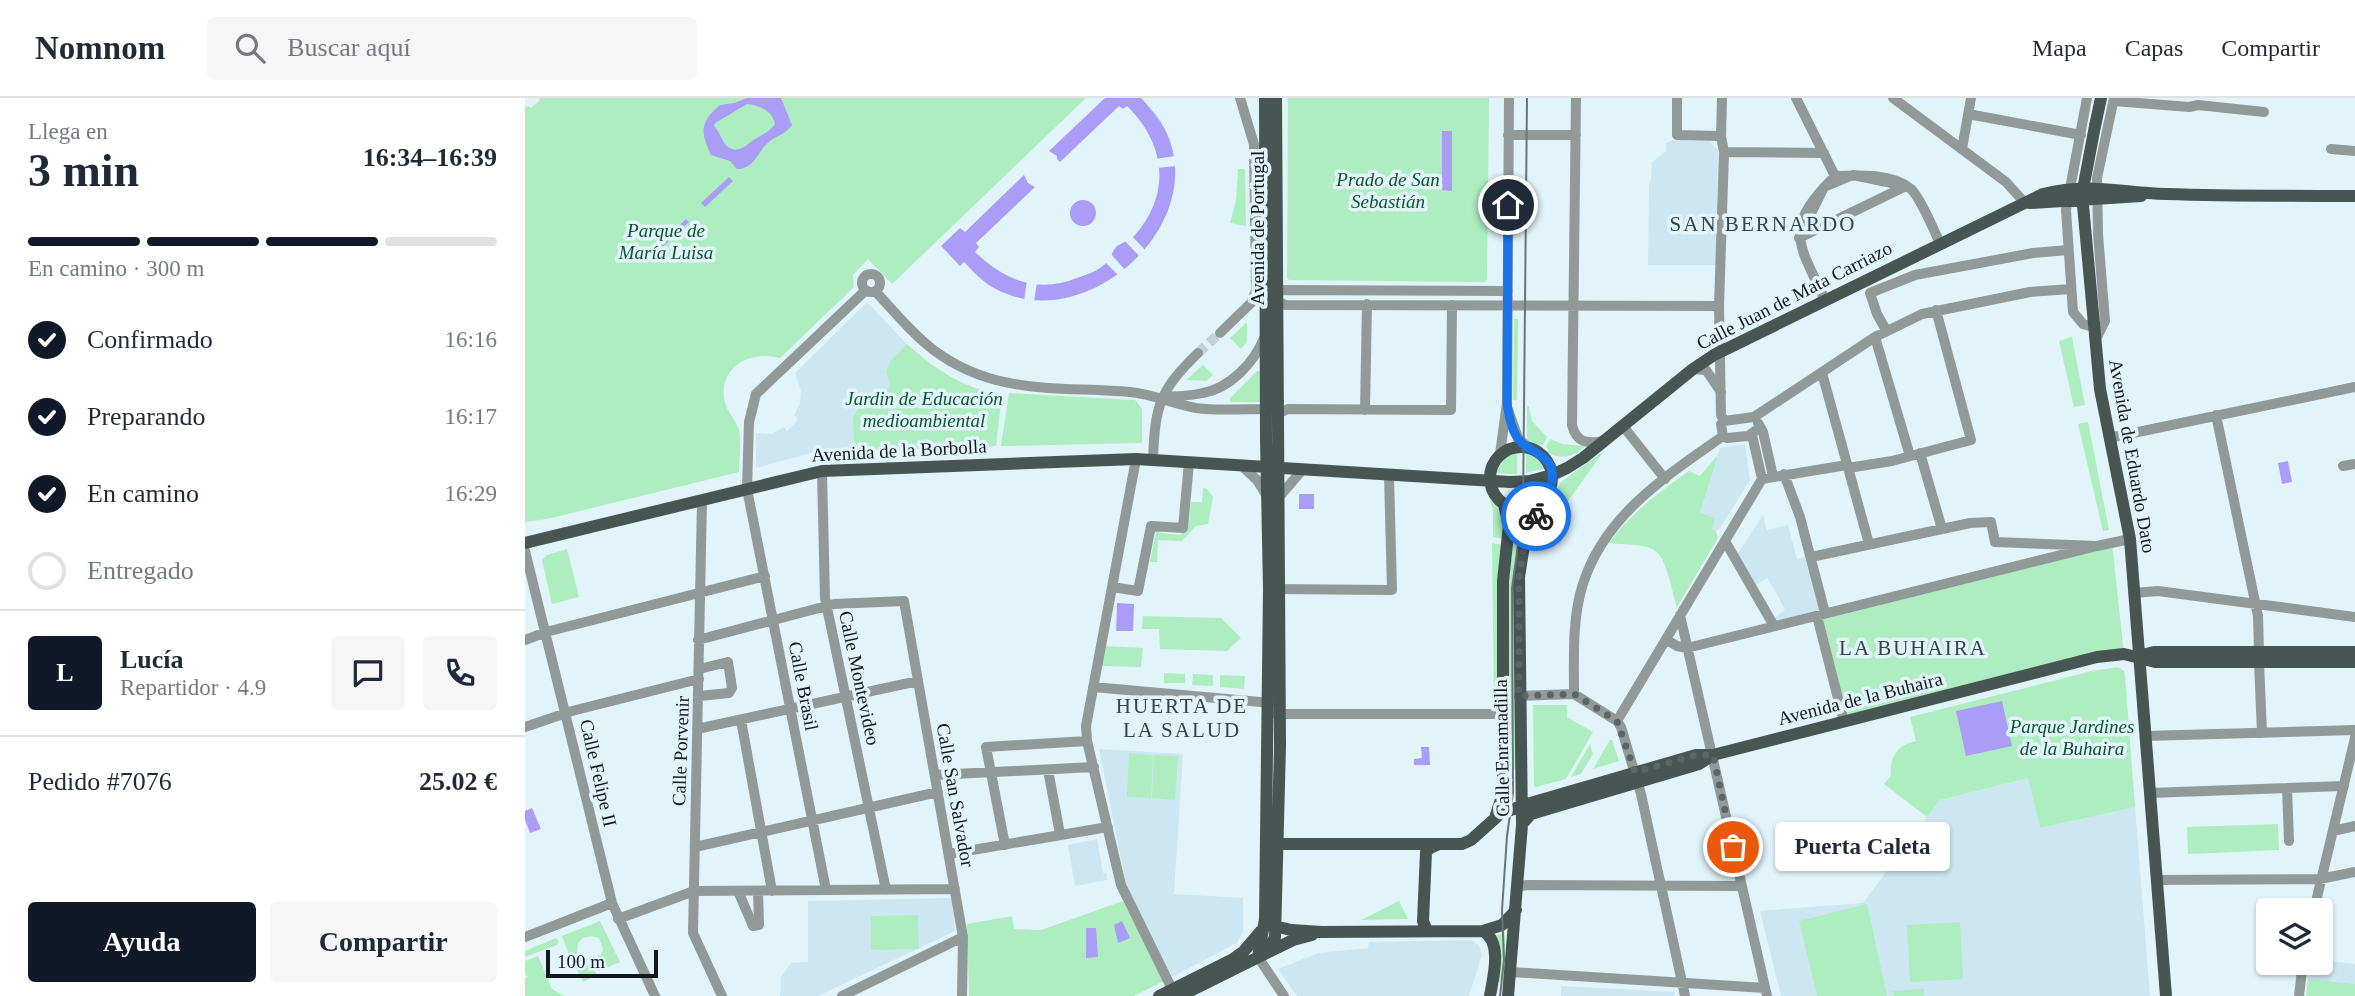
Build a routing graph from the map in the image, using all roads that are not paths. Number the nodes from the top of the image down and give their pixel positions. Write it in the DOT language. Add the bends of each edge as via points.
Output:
graph roads {
  1 [pos="1240,98"];
  2 [pos="1265,98"];
  3 [pos="1276,98"];
  4 [pos="1509,98"];
  5 [pos="1576,98"];
  6 [pos="1677,98"];
  7 [pos="1722,98"];
  8 [pos="1796,98"];
  9 [pos="1893,98"];
  10 [pos="1971,98"];
  11 [pos="2087,98"];
  12 [pos="2110,99"];
  13 [pos="2199,101"];
  14 [pos="2264,112"];
  15 [pos="1968,114"];
  16 [pos="1509,135"];
  17 [pos="1576,135"];
  18 [pos="2081,135"];
  19 [pos="1721,136"];
  20 [pos="1254,147"];
  21 [pos="1962,149"];
  22 [pos="2331,149"];
  23 [pos="2355,151"];
  24 [pos="1724,152"];
  25 [pos="1824,153"];
  26 [pos="1266,165"];
  27 [pos="1853,175"];
  28 [pos="1835,176"];
  29 [pos="1906,186"];
  30 [pos="1824,187"];
  31 [pos="2077,187"];
  32 [pos="2355,196"];
  33 [pos="2090,198"];
  34 [pos="2025,203"];
  35 [pos="2065,204"];
  36 [pos="1799,237"];
  37 [pos="1940,243"];
  38 [pos="2068,250"];
  39 [pos="2071,289"];
  40 [pos="1508,291"];
  41 [pos="1268,296"];
  42 [pos="1825,300"];
  43 [pos="1251,303"];
  44 [pos="1367,304"];
  45 [pos="1452,305"];
  46 [pos="1508,305"];
  47 [pos="1719,306"];
  48 [pos="1574,307"];
  49 [pos="1936,310"];
  50 [pos="2093,327"];
  51 [pos="1886,330"];
  52 [pos="1220,333"];
  53 [pos="1266,335"];
  54 [pos="1874,337"];
  55 [pos="2095,341"];
  56 [pos="1721,352"];
  57 [pos="1198,354"];
  58 [pos="1244,369"];
  59 [pos="1693,369"];
  60 [pos="1265,370"];
  61 [pos="1822,373"];
  62 [pos="2355,387"];
  63 [pos="1721,392"];
  64 [pos="1161,397"];
  65 [pos="1507,403"];
  66 [pos="1365,410"];
  67 [pos="1271,411"];
  68 [pos="2216,415"];
  69 [pos="1756,420"];
  70 [pos="1724,421"];
  71 [pos="1623,426"];
  72 [pos="1752,435"];
  73 [pos="1723,436"];
  74 [pos="2109,438"];
  75 [pos="1604,441"];
  76 [pos="1277,444"];
  77 [pos="1528,447"];
  78 [pos="1915,454"];
  79 [pos="1499,455"];
  80 [pos="1544,457"];
  81 [pos="1583,458"];
  82 [pos="1136,459"];
  83 [pos="1153,460"];
  84 [pos="1189,463"];
  85 [pos="2355,464"];
  86 [pos="1240,465"];
  87 [pos="1272,466"];
  88 [pos="1847,466"];
  89 [pos="2343,466"];
  90 [pos="1303,469"];
  91 [pos="822,471"];
  92 [pos="1389,475"];
  93 [pos="1552,475"];
  94 [pos="1779,475"];
  95 [pos="1467,479"];
  96 [pos="1665,479"];
  97 [pos="1762,479"];
  98 [pos="1489,480"];
  99 [pos="747,489"];
  100 [pos="1273,496"];
  101 [pos="702,501"];
  102 [pos="1501,502"];
  103 [pos="1541,502"];
  104 [pos="1942,529"];
  105 [pos="2130,539"];
  106 [pos="1725,541"];
  107 [pos="525,542"];
  108 [pos="1870,544"];
  109 [pos="2097,546"];
  110 [pos="525,551"];
  111 [pos="1811,557"];
  112 [pos="765,576"];
  113 [pos="1111,587"];
  114 [pos="1273,589"];
  115 [pos="701,593"];
  116 [pos="2134,593"];
  117 [pos="2256,604"];
  118 [pos="827,606"];
  119 [pos="1821,614"];
  120 [pos="1680,615"];
  121 [pos="2355,617"];
  122 [pos="774,620"];
  123 [pos="1774,626"];
  124 [pos="545,632"];
  125 [pos="698,639"];
  126 [pos="525,640"];
  127 [pos="1667,640"];
  128 [pos="1687,648"];
  129 [pos="2355,652"];
  130 [pos="2139,656"];
  131 [pos="2259,657"];
  132 [pos="2355,662"];
  133 [pos="699,674"];
  134 [pos="918,681"];
  135 [pos="1093,687"];
  136 [pos="1574,694"];
  137 [pos="699,696"];
  138 [pos="846,696"];
  139 [pos="1519,696"];
  140 [pos="1273,708"];
  141 [pos="791,709"];
  142 [pos="566,713"];
  143 [pos="1503,714"];
  144 [pos="741,720"];
  145 [pos="1617,721"];
  146 [pos="1844,722"];
  147 [pos="525,727"];
  148 [pos="697,729"];
  149 [pos="2355,730"];
  150 [pos="2262,733"];
  151 [pos="2145,736"];
  152 [pos="2355,738"];
  153 [pos="1087,741"];
  154 [pos="1713,755"];
  155 [pos="1094,767"];
  156 [pos="1048,769"];
  157 [pos="991,773"];
  158 [pos="935,775"];
  159 [pos="1637,777"];
  160 [pos="2344,786"];
  161 [pos="2287,788"];
  162 [pos="938,792"];
  163 [pos="2150,793"];
  164 [pos="1522,805"];
  165 [pos="869,807"];
  166 [pos="1495,818"];
  167 [pos="812,820"];
  168 [pos="1522,825"];
  169 [pos="2355,826"];
  170 [pos="1108,827"];
  171 [pos="761,831"];
  172 [pos="2333,831"];
  173 [pos="1060,834"];
  174 [pos="2289,841"];
  175 [pos="1272,844"];
  176 [pos="1439,844"];
  177 [pos="1005,845"];
  178 [pos="695,847"];
  179 [pos="949,854"];
  180 [pos="2355,872"];
  181 [pos="2321,879"];
  182 [pos="2157,880"];
  183 [pos="1662,885"];
  184 [pos="1741,886"];
  185 [pos="1517,887"];
  186 [pos="955,889"];
  187 [pos="826,890"];
  188 [pos="886,890"];
  189 [pos="694,891"];
  190 [pos="738,891"];
  191 [pos="758,891"];
  192 [pos="772,891"];
  193 [pos="2317,898"];
  194 [pos="612,903"];
  195 [pos="1516,910"];
  196 [pos="618,919"];
  197 [pos="1268,925"];
  198 [pos="1427,931"];
  199 [pos="1483,931"];
  200 [pos="1322,932"];
  201 [pos="525,937"];
  202 [pos="963,937"];
  203 [pos="1258,957"];
  204 [pos="1511,972"];
  205 [pos="2301,975"];
  206 [pos="1683,983"];
  207 [pos="1766,992"];
  208 [pos="1176,993"];
  209 [pos="655,996"];
  210 [pos="722,996"];
  211 [pos="842,996"];
  212 [pos="963,996"];
  213 [pos="1159,996"];
  214 [pos="1284,996"];
  215 [pos="1490,996"];
  216 [pos="1508,996"];
  217 [pos="1685,996"];
  218 [pos="2166,996"];
  219 [pos="2299,996"];
  1 -- 20 [label="street"];
  2 -- 26 [label="main road, Avenida de Portugal"];
  3 -- 41 [label="main road, Avenida de Portugal"];
  4 -- 16 [label="street"];
  5 -- 17 [label="street"];
  6 -- 19 [label="street" via="1677,135"];
  7 -- 19 [label="street"];
  8 -- 25 [label="street"];
  9 -- 21 [label="street"];
  10 -- 15 [label="street"];
  11 -- 18 [label="street"];
  12 -- 13 [label="street" via="2189,107"];
  12 -- 33 [label="street"];
  12 -- 33 [label="main road, bridge" via="2084,184"];
  13 -- 14 [label="street"];
  15 -- 18 [label="street"];
  15 -- 21 [label="street"];
  16 -- 17 [label="street"];
  16 -- 40 [label="street"];
  17 -- 48 [label="street"];
  18 -- 31 [label="street"];
  19 -- 24 [label="street"];
  20 -- 26 [label="street"];
  20 -- 41 [label="street"];
  21 -- 34 [label="street" via="2006,182"];
  22 -- 23 [label="street"];
  24 -- 25 [label="street"];
  24 -- 47 [label="street"];
  25 -- 28 [label="street"];
  26 -- 41 [label="main road, Avenida de Portugal"];
  27 -- 28 [label="street"];
  27 -- 29 [label="street"];
  27 -- 30 [label="street"];
  28 -- 30 [label="street"];
  29 -- 36 [label="street"];
  29 -- 37 [label="street"];
  30 -- 36 [label="street" via="1802,219"];
  31 -- 33 [label="main road, Calle Juan de Mata Carriazo"];
  31 -- 34 [label="main road, Calle Juan de Mata Carriazo"];
  31 -- 35 [label="street"];
  32 -- 33 [label="main road"];
  33 -- 35 [label="main road"];
  33 -- 50 [label="main road, Avenida de Eduardo Dato"];
  33 -- 55 [label="street, Avenida de Eduardo Dato" via="2105,321"];
  34 -- 35 [label="main road"];
  34 -- 37 [label="main road, Calle Juan de Mata Carriazo"];
  35 -- 38 [label="street"];
  36 -- 42 [label="street"];
  37 -- 42 [label="main road, Calle Juan de Mata Carriazo"];
  38 -- 39 [label="street"];
  38 -- 51 [label="street" via="1915,275 1870,293"];
  39 -- 49 [label="street"];
  39 -- 50 [label="street" via="2073,312 2083,324"];
  40 -- 41 [label="street"];
  40 -- 46 [label="street"];
  41 -- 43 [label="street"];
  41 -- 43 [label="street"];
  41 -- 44 [label="street" via="1286,305"];
  41 -- 53 [label="main road, Avenida de Portugal"];
  41 -- 67 [label="main road, Avenida de Portugal" via="1277,358"];
  42 -- 56 [label="main road, Calle Juan de Mata Carriazo"];
  43 -- 52 [label="street"];
  44 -- 45 [label="street"];
  44 -- 66 [label="street"];
  45 -- 46 [label="street"];
  45 -- 66 [label="street" via="1451,410"];
  46 -- 48 [label="street"];
  46 -- 65 [label="street"];
  47 -- 48 [label="street"];
  47 -- 56 [label="street"];
  48 -- 75 [label="street" via="1571,425 1580,440 1590,444"];
  49 -- 51 [label="street"];
  49 -- 78 [label="street" via="1971,440"];
  50 -- 55 [label="main road, Avenida de Eduardo Dato"];
  51 -- 54 [label="street"];
  53 -- 58 [label="street" via="1257,356"];
  53 -- 60 [label="main road, Avenida de Portugal"];
  54 -- 61 [label="street"];
  54 -- 78 [label="street"];
  55 -- 74 [label="main road, Avenida de Eduardo Dato"];
  56 -- 59 [label="main road, Calle Juan de Mata Carriazo"];
  56 -- 63 [label="street"];
  57 -- 64 [label="street"];
  58 -- 60 [label="street"];
  58 -- 64 [label="street" via="1212,391"];
  59 -- 63 [label="street" via="1706,370"];
  59 -- 71 [label="main road, Calle Juan de Mata Carriazo"];
  60 -- 67 [label="main road, Avenida de Portugal"];
  60 -- 76 [label="street, Avenida de Portugal" via="1272,377 1272,429"];
  61 -- 69 [label="street"];
  61 -- 88 [label="street"];
  62 -- 68 [label="street"];
  63 -- 70 [label="street"];
  64 -- 67 [label="street" via="1199,408"];
  64 -- 83 [label="street"];
  64 -- 99 [label="street, Calle Brasil" via="1019,386 979,376 934,351 871,291 756,394 749,422"];
  65 -- 77 [label="street" via="1518,438"];
  65 -- 79 [label="street"];
  66 -- 67 [label="street"];
  67 -- 76 [label="main road, Avenida de Portugal"];
  67 -- 87 [label="main road, Avenida de Portugal"];
  68 -- 74 [label="street"];
  68 -- 117 [label="street"];
  69 -- 70 [label="street"];
  69 -- 72 [label="street"];
  69 -- 94 [label="street"];
  70 -- 73 [label="street"];
  71 -- 75 [label="main road, Calle Juan de Mata Carriazo"];
  71 -- 96 [label="street"];
  72 -- 73 [label="street"];
  72 -- 97 [label="street"];
  73 -- 96 [label="street"];
  74 -- 105 [label="main road, Avenida de Eduardo Dato"];
  75 -- 81 [label="main road, Calle Juan de Mata Carriazo"];
  76 -- 87 [label="main road, Avenida de Portugal"];
  77 -- 79 [label="main road"];
  77 -- 80 [label="main road"];
  78 -- 88 [label="street"];
  78 -- 104 [label="street"];
  79 -- 95 [label="main road"];
  79 -- 98 [label="main road"];
  80 -- 81 [label="main road"];
  80 -- 93 [label="main road"];
  81 -- 93 [label="main road, Calle Juan de Mata Carriazo"];
  82 -- 83 [label="main road, Avenida de la Borbolla"];
  82 -- 91 [label="main road, Avenida de la Borbolla"];
  82 -- 113 [label="street"];
  83 -- 84 [label="main road, Avenida de la Borbolla"];
  84 -- 86 [label="main road, Avenida de la Borbolla"];
  84 -- 113 [label="street" via="1183,528 1151,526 1138,591"];
  85 -- 89 [label="street"];
  86 -- 87 [label="main road, Avenida de la Borbolla"];
  86 -- 100 [label="street"];
  87 -- 90 [label="main road, Avenida de la Borbolla"];
  87 -- 100 [label="main road"];
  88 -- 94 [label="street"];
  88 -- 108 [label="street"];
  90 -- 92 [label="main road, Avenida de la Borbolla"];
  90 -- 100 [label="street"];
  91 -- 99 [label="main road, Avenida de la Borbolla"];
  91 -- 118 [label="street, Calle Montevideo"];
  92 -- 95 [label="main road, Avenida de la Borbolla"];
  92 -- 114 [label="street" via="1392,590"];
  93 -- 98 [label="main road, Avenida de la Borbolla" via="1530,481"];
  93 -- 103 [label="main road, Calle Enramadilla"];
  94 -- 97 [label="street"];
  94 -- 111 [label="street" via="1800,517"];
  95 -- 98 [label="main road, Avenida de la Borbolla"];
  95 -- 102 [label="main road"];
  96 -- 136 [label="street" via="1620,518 1591,563 1577,614"];
  97 -- 106 [label="street"];
  98 -- 102 [label="main road, Calle Enramadilla"];
  99 -- 101 [label="main road, Avenida de la Borbolla"];
  99 -- 112 [label="street, Calle Brasil"];
  100 -- 114 [label="main road"];
  101 -- 107 [label="main road, Avenida de la Borbolla"];
  101 -- 115 [label="street, Calle Porvenir"];
  102 -- 103 [label="main road" via="1523,509"];
  102 -- 143 [label="main road, Calle Enramadilla" via="1509,524 1503,581"];
  103 -- 139 [label="main road, Calle Enramadilla" via="1524,545 1519,577"];
  104 -- 108 [label="street"];
  104 -- 109 [label="street" via="1991,522 1995,542"];
  105 -- 109 [label="street"];
  105 -- 116 [label="main road, Avenida de Eduardo Dato"];
  106 -- 120 [label="street"];
  106 -- 123 [label="street"];
  108 -- 111 [label="street"];
  109 -- 119 [label="street"];
  110 -- 124 [label="street, Calle Felipe II"];
  111 -- 119 [label="street"];
  112 -- 115 [label="street"];
  112 -- 122 [label="street, Calle Brasil"];
  113 -- 135 [label="street"];
  114 -- 140 [label="main road"];
  115 -- 124 [label="street"];
  115 -- 125 [label="street, Calle Porvenir"];
  116 -- 117 [label="street"];
  116 -- 130 [label="main road, Avenida de Eduardo Dato"];
  117 -- 121 [label="street"];
  117 -- 131 [label="street"];
  118 -- 122 [label="street"];
  118 -- 134 [label="street, Calle San Salvador" via="904,601"];
  118 -- 138 [label="street, Calle Montevideo"];
  119 -- 123 [label="street"];
  119 -- 146 [label="street"];
  120 -- 127 [label="street"];
  120 -- 128 [label="street"];
  122 -- 125 [label="street"];
  122 -- 141 [label="street, Calle Brasil"];
  123 -- 128 [label="street"];
  124 -- 126 [label="street"];
  124 -- 142 [label="street, Calle Felipe II"];
  125 -- 133 [label="street, Calle Porvenir"];
  127 -- 128 [label="street"];
  127 -- 145 [label="street"];
  128 -- 154 [label="street"];
  129 -- 131 [label="main road, Avenida de la Buhaira"];
  130 -- 131 [label="main road, Avenida de la Buhaira" via="2155,662"];
  130 -- 146 [label="main road, Avenida de la Buhaira" via="2098,657"];
  130 -- 151 [label="main road, Avenida de Eduardo Dato"];
  131 -- 132 [label="main road, Avenida de la Buhaira"];
  131 -- 150 [label="street"];
  133 -- 137 [label="street, Calle Porvenir"];
  133 -- 137 [label="street" via="728,662 731,688 725,695"];
  133 -- 142 [label="street"];
  134 -- 138 [label="street"];
  134 -- 158 [label="street, Calle San Salvador"];
  135 -- 140 [label="street"];
  135 -- 153 [label="street"];
  136 -- 139 [label="street"];
  136 -- 145 [label="street"];
  137 -- 148 [label="street, Calle Porvenir"];
  138 -- 141 [label="street"];
  138 -- 165 [label="street, Calle Montevideo"];
  139 -- 164 [label="main road, Calle Enramadilla"];
  140 -- 143 [label="street"];
  140 -- 175 [label="main road"];
  141 -- 144 [label="street"];
  141 -- 167 [label="street, Calle Brasil"];
  142 -- 147 [label="street"];
  142 -- 194 [label="street, Calle Felipe II"];
  143 -- 166 [label="main road, Calle Enramadilla" via="1503,793"];
  144 -- 148 [label="street"];
  144 -- 171 [label="street"];
  145 -- 159 [label="street"];
  146 -- 154 [label="main road, Avenida de la Buhaira"];
  148 -- 178 [label="street, Calle Porvenir"];
  149 -- 150 [label="street"];
  150 -- 151 [label="street"];
  151 -- 163 [label="main road, Avenida de Eduardo Dato"];
  152 -- 160 [label="street"];
  153 -- 155 [label="street"];
  153 -- 157 [label="street" via="986,747"];
  154 -- 159 [label="main road, Avenida de la Buhaira" via="1696,755"];
  154 -- 184 [label="street"];
  155 -- 156 [label="street"];
  155 -- 170 [label="street"];
  156 -- 157 [label="street"];
  156 -- 173 [label="street"];
  157 -- 158 [label="street"];
  157 -- 177 [label="street"];
  158 -- 162 [label="street, Calle San Salvador"];
  159 -- 164 [label="main road, Avenida de la Buhaira"];
  159 -- 168 [label="main road, Avenida de la Buhaira" via="1531,814"];
  159 -- 183 [label="street"];
  160 -- 161 [label="street"];
  160 -- 172 [label="street"];
  161 -- 163 [label="street"];
  161 -- 174 [label="street"];
  162 -- 165 [label="street"];
  162 -- 179 [label="street, Calle San Salvador"];
  163 -- 182 [label="main road, Avenida de Eduardo Dato"];
  164 -- 166 [label="main road, Avenida de la Buhaira"];
  164 -- 168 [label="main road, Calle Enramadilla"];
  165 -- 167 [label="street"];
  165 -- 188 [label="street, Calle Montevideo"];
  166 -- 176 [label="main road, Avenida de la Buhaira" via="1469,842"];
  167 -- 171 [label="street"];
  167 -- 187 [label="street, Calle Brasil"];
  168 -- 185 [label="main road, Calle Enramadilla"];
  169 -- 172 [label="street"];
  170 -- 173 [label="street"];
  170 -- 208 [label="street" via="1121,885"];
  171 -- 178 [label="street"];
  171 -- 192 [label="street"];
  172 -- 181 [label="street"];
  173 -- 177 [label="street"];
  175 -- 176 [label="main road, Avenida de la Buhaira"];
  175 -- 197 [label="main road"];
  176 -- 198 [label="main road" via="1426,852 1423,921"];
  177 -- 179 [label="street"];
  178 -- 189 [label="street, Calle Porvenir"];
  179 -- 186 [label="street, Calle San Salvador"];
  180 -- 181 [label="street"];
  181 -- 182 [label="street"];
  181 -- 193 [label="street"];
  182 -- 218 [label="main road, Avenida de Eduardo Dato"];
  183 -- 184 [label="street"];
  183 -- 185 [label="street"];
  183 -- 206 [label="street"];
  184 -- 207 [label="street"];
  185 -- 195 [label="main road, Calle Enramadilla"];
  186 -- 188 [label="street"];
  186 -- 202 [label="street, Calle San Salvador"];
  187 -- 188 [label="street"];
  187 -- 192 [label="street"];
  189 -- 190 [label="street"];
  189 -- 196 [label="street"];
  189 -- 210 [label="street, Calle Porvenir" via="693,933"];
  190 -- 191 [label="street"];
  190 -- 191 [label="street" via="753,926 759,925"];
  191 -- 192 [label="street"];
  194 -- 196 [label="street, Calle Felipe II"];
  194 -- 201 [label="street"];
  195 -- 199 [label="main road" via="1502,925"];
  195 -- 204 [label="main road, Calle Enramadilla"];
  196 -- 209 [label="street, Calle Felipe II"];
  197 -- 200 [label="main road"];
  197 -- 203 [label="main road" via="1275,937"];
  197 -- 208 [label="main road" via="1233,959"];
  198 -- 199 [label="main road"];
  198 -- 200 [label="main road"];
  199 -- 215 [label="main road" via="1494,946"];
  200 -- 203 [label="main road"];
  202 -- 211 [label="street"];
  202 -- 212 [label="street, Calle San Salvador"];
  203 -- 208 [label="main road"];
  203 -- 214 [label="street"];
  204 -- 206 [label="street"];
  204 -- 216 [label="main road, Calle Enramadilla"];
  205 -- 219 [label="street"];
  206 -- 207 [label="street"];
  206 -- 217 [label="street"];
  208 -- 213 [label="main road"];
}
